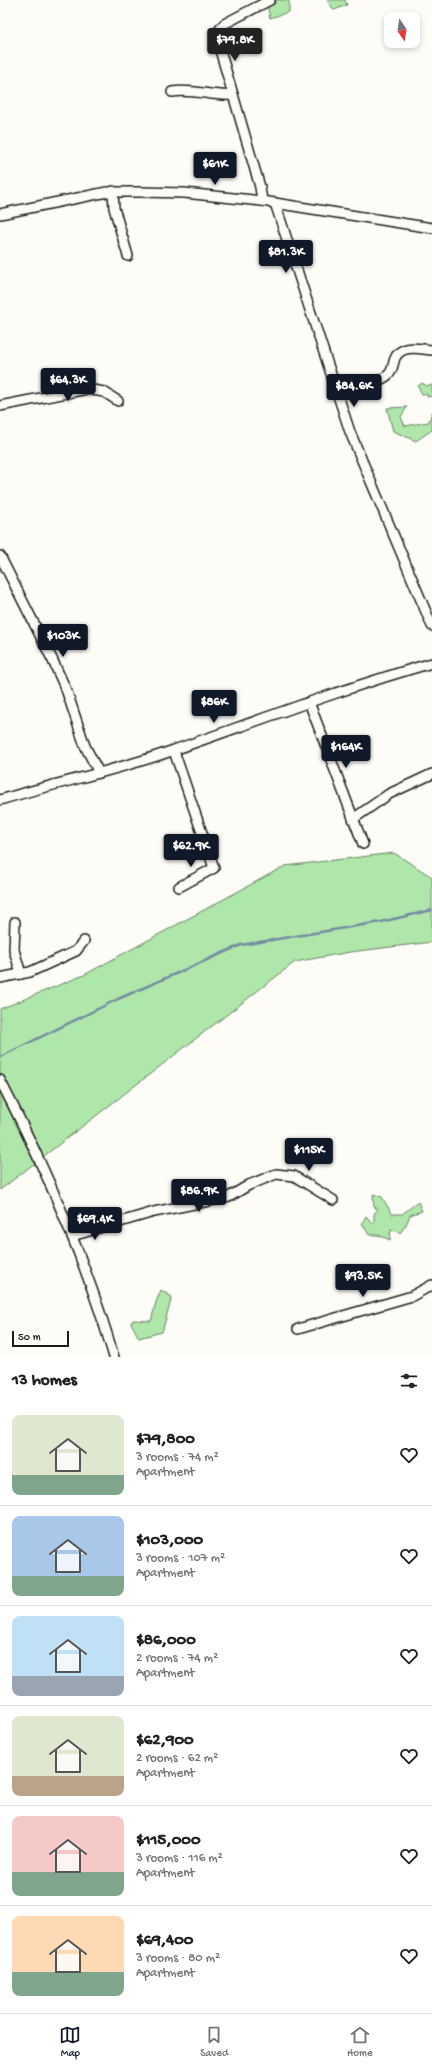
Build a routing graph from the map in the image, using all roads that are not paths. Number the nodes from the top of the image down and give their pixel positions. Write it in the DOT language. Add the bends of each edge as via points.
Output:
graph roads {
  1 [pos="270,0"];
  2 [pos="172,92"];
  3 [pos="233,95"];
  4 [pos="113,191"];
  5 [pos="262,201"];
  6 [pos="275,203"];
  7 [pos="0,214"];
  8 [pos="432,228"];
  9 [pos="128,256"];
  10 [pos="432,350"];
  11 [pos="337,390"];
  12 [pos="118,401"];
  13 [pos="0,406"];
  14 [pos="0,556"];
  15 [pos="432,626"];
  16 [pos="432,663"];
  17 [pos="309,702"];
  18 [pos="174,750"];
  19 [pos="99,773"];
  20 [pos="432,774"];
  21 [pos="0,800"];
  22 [pos="353,819"];
  23 [pos="363,844"];
  24 [pos="179,887"];
  25 [pos="14,922"];
  26 [pos="84,941"];
  27 [pos="21,974"];
  28 [pos="0,978"];
  29 [pos="0,1080"];
  30 [pos="333,1200"];
  31 [pos="72,1236"];
  32 [pos="432,1285"];
  33 [pos="298,1329"];
  34 [pos="114,1357"];
  1 -- 3 [label="street" via="218,29 220,50"];
  2 -- 3 [label="street"];
  3 -- 5 [label="street"];
  4 -- 5 [label="street" via="184,193"];
  4 -- 7 [label="street"];
  4 -- 9 [label="street" via="114,208"];
  5 -- 6 [label="street"];
  6 -- 8 [label="street"];
  6 -- 11 [label="street"];
  10 -- 11 [label="street" via="404,350 395,357 392,370 387,377"];
  11 -- 15 [label="street" via="350,432"];
  12 -- 13 [label="street" via="104,392 87,389"];
  14 -- 19 [label="street" via="53,661 67,692 85,746"];
  16 -- 17 [label="street" via="333,692"];
  17 -- 18 [label="street"];
  17 -- 22 [label="street"];
  18 -- 19 [label="street"];
  18 -- 24 [label="street" via="214,868"];
  19 -- 21 [label="street"];
  20 -- 22 [label="street" via="389,794"];
  22 -- 23 [label="street"];
  25 -- 27 [label="street" via="14,950"];
  26 -- 27 [label="street" via="76,951"];
  27 -- 28 [label="street"];
  29 -- 31 [label="street" via="53,1189"];
  30 -- 31 [label="street" via="294,1176 276,1174 229,1197 154,1212"];
  31 -- 34 [label="street"];
  32 -- 33 [label="street" via="412,1296"];
}
